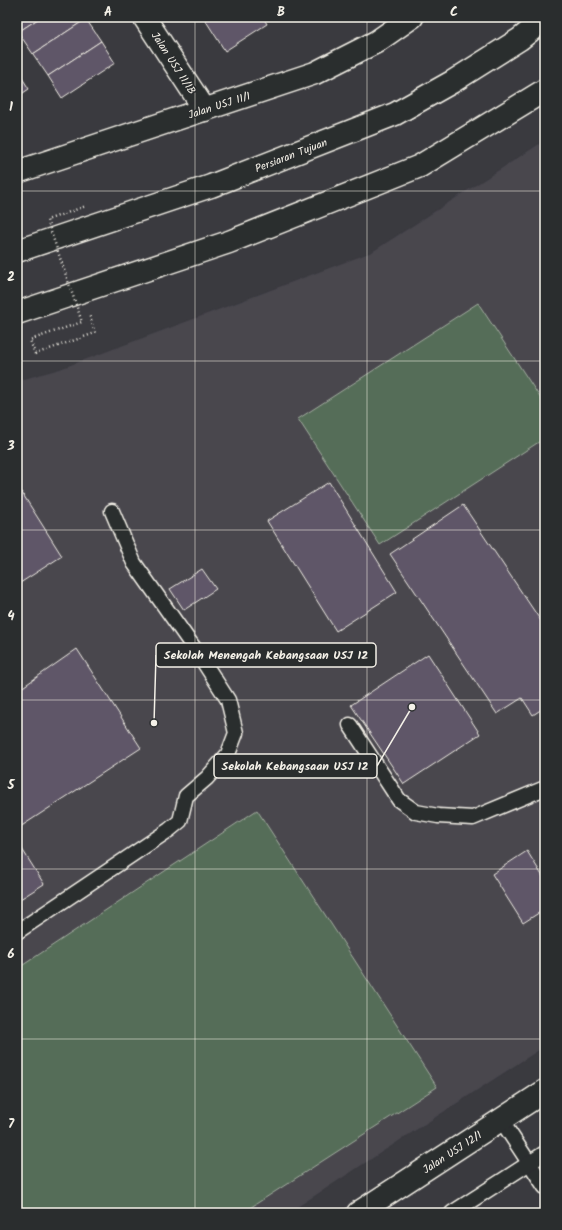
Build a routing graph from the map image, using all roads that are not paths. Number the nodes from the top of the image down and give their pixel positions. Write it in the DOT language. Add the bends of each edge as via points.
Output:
graph roads {
  1 [pos="144,17"];
  2 [pos="412,17"];
  3 [pos="545,19"];
  4 [pos="545,90"];
  5 [pos="205,110"];
  6 [pos="17,172"];
  7 [pos="17,251"];
  8 [pos="17,312"];
  9 [pos="112,511"];
  10 [pos="350,725"];
  11 [pos="545,788"];
  12 [pos="17,932"];
  13 [pos="545,1091"];
  14 [pos="501,1120"];
  15 [pos="545,1154"];
  16 [pos="530,1163"];
  17 [pos="545,1187"];
  18 [pos="358,1213"];
  19 [pos="452,1213"];
  1 -- 5 [label="main road, Jalan USJ 11/1B"];
  2 -- 5 [label="main road, Jalan USJ 11/1" via="376,42 315,73"];
  3 -- 7 [label="main road, Persiaran Tujuan" via="452,82 395,114 211,186"];
  4 -- 8 [label="main road" via="420,166 229,242"];
  5 -- 6 [label="main road, Jalan USJ 11/1"];
  9 -- 12 [label="lane" via="134,563 228,700 236,733 228,754 208,778 186,796 180,821"];
  10 -- 11 [label="lane" via="399,800 416,812 473,818"];
  13 -- 14 [label="main road, Jalan USJ 12/1"];
  14 -- 16 [label="lane"];
  14 -- 18 [label="main road, Jalan USJ 12/1"];
  15 -- 16 [label="lane"];
  16 -- 17 [label="lane"];
  16 -- 19 [label="lane"];
}
